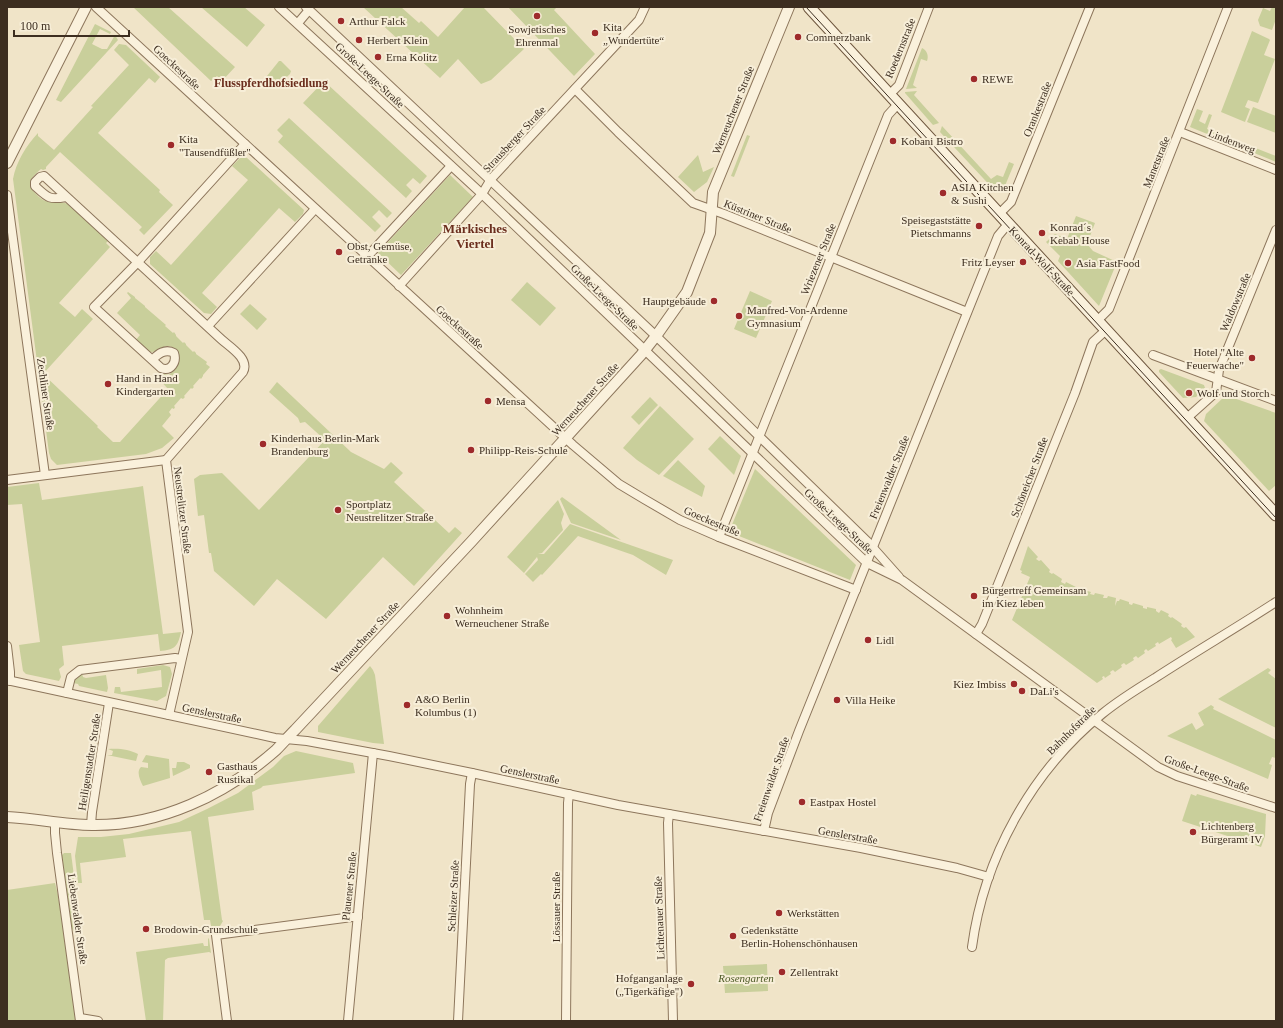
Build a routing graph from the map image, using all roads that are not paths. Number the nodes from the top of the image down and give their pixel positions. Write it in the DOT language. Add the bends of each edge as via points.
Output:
graph roads {
  1 [pos="86,7"];
  2 [pos="96,7"];
  3 [pos="279,7"];
  4 [pos="645,7"];
  5 [pos="789,7"];
  6 [pos="809,7"];
  7 [pos="928,7"];
  8 [pos="1090,7"];
  9 [pos="1228,7"];
  10 [pos="308,9"];
  11 [pos="298,23"];
  12 [pos="575,89"];
  13 [pos="889,95"];
  14 [pos="898,104"];
  15 [pos="1180,132"];
  16 [pos="245,144"];
  17 [pos="7,163"];
  18 [pos="451,166"];
  19 [pos="1276,170"];
  20 [pos="491,179"];
  21 [pos="482,194"];
  22 [pos="7,195"];
  23 [pos="66,197"];
  24 [pos="315,209"];
  25 [pos="712,209"];
  26 [pos="999,214"];
  27 [pos="1008,224"];
  28 [pos="1276,230"];
  29 [pos="367,257"];
  30 [pos="830,257"];
  31 [pos="138,262"];
  32 [pos="399,286"];
  33 [pos="967,312"];
  34 [pos="1097,321"];
  35 [pos="208,326"];
  36 [pos="1106,330"];
  37 [pos="656,336"];
  38 [pos="645,350"];
  39 [pos="1153,355"];
  40 [pos="152,360"];
  41 [pos="1218,379"];
  42 [pos="1276,401"];
  43 [pos="1187,418"];
  44 [pos="759,438"];
  45 [pos="565,439"];
  46 [pos="752,454"];
  47 [pos="166,460"];
  48 [pos="45,475"];
  49 [pos="7,480"];
  50 [pos="1276,515"];
  51 [pos="719,537"];
  52 [pos="873,548"];
  53 [pos="866,563"];
  54 [pos="902,580"];
  55 [pos="856,590"];
  56 [pos="1276,602"];
  57 [pos="976,634"];
  58 [pos="7,646"];
  59 [pos="181,659"];
  60 [pos="8,680"];
  61 [pos="67,693"];
  62 [pos="109,703"];
  63 [pos="169,715"];
  64 [pos="1094,721"];
  65 [pos="286,739"];
  66 [pos="374,753"];
  67 [pos="472,773"];
  68 [pos="569,794"];
  69 [pos="1276,808"];
  70 [pos="669,814"];
  71 [pos="7,817"];
  72 [pos="55,823"];
  73 [pos="91,825"];
  74 [pos="764,831"];
  75 [pos="989,877"];
  76 [pos="358,917"];
  77 [pos="972,947"];
  78 [pos="80,1020"];
  79 [pos="98,1021"];
  80 [pos="227,1021"];
  81 [pos="348,1021"];
  82 [pos="458,1021"];
  83 [pos="566,1021"];
  84 [pos="673,1021"];
  1 -- 17 [label="street"];
  2 -- 16 [label="street, Goeckestraße"];
  3 -- 11 [label="street, Große-Leege-Straße"];
  4 -- 12 [label="street, Strausberger Straße" via="639,20"];
  5 -- 25 [label="street, Werneuchener Straße" via="713,192"];
  6 -- 13 [label="main road, Konrad-Wolf-Straße"];
  7 -- 13 [label="street, Roedernstraße" via="899,85"];
  8 -- 26 [label="street, Orankestraße" via="1011,202"];
  9 -- 15 [label="street, Manetstraße"];
  10 -- 11 [label="street, Große-Leege-Straße"];
  10 -- 20 [label="street, Große-Leege-Straße"];
  11 -- 18 [label="street, Große-Leege-Straße"];
  12 -- 20 [label="street, Strausberger Straße"];
  12 -- 25 [label="street, Küstriner Straße" via="686,196 694,203"];
  13 -- 14 [label="main road, Konrad-Wolf-Straße"];
  14 -- 26 [label="main road, Konrad-Wolf-Straße"];
  14 -- 30 [label="street, Wriezener Straße" via="888,115"];
  15 -- 19 [label="street, Lindenweg"];
  15 -- 34 [label="street, Manetstraße" via="1109,309"];
  16 -- 24 [label="street, Goeckestraße"];
  16 -- 31 [label="street"];
  18 -- 21 [label="street, Große-Leege-Straße"];
  18 -- 29 [label="street"];
  20 -- 21 [label="street, Strausberger Straße"];
  20 -- 37 [label="street, Große-Leege-Straße"];
  21 -- 32 [label="street, Strausberger Straße"];
  21 -- 38 [label="street, Große-Leege-Straße"];
  22 -- 48 [label="street, Zechliner Straße"];
  23 -- 31 [label="street, Neustrelitzer Straße"];
  24 -- 29 [label="street, Goeckestraße"];
  24 -- 35 [label="street"];
  25 -- 30 [label="street, Küstriner Straße"];
  25 -- 37 [label="street, Werneuchener Straße" via="710,234 687,292"];
  26 -- 27 [label="main road, Konrad-Wolf-Straße"];
  27 -- 33 [label="street, Freienwalder Straße" via="998,236"];
  27 -- 34 [label="main road, Konrad-Wolf-Straße"];
  28 -- 41 [label="street, Waldowstraße" via="1219,370"];
  29 -- 32 [label="street, Goeckestraße"];
  30 -- 33 [label="street, Küstriner Straße"];
  30 -- 44 [label="street, Wriezener Straße"];
  31 -- 35 [label="street, Neustrelitzer Straße"];
  31 -- 40 [label="street" via="94,307"];
  32 -- 45 [label="street, Goeckestraße"];
  33 -- 52 [label="street, Freienwalder Straße"];
  34 -- 36 [label="main road, Konrad-Wolf-Straße"];
  35 -- 47 [label="street, Neustrelitzer Straße" via="242,358 244,369"];
  36 -- 43 [label="main road, Konrad-Wolf-Straße"];
  36 -- 57 [label="street, Schöneicher Straße" via="1093,342 1025,518"];
  37 -- 38 [label="street, Werneuchener Straße"];
  37 -- 44 [label="street, Große-Leege-Straße"];
  38 -- 45 [label="street, Werneuchener Straße"];
  38 -- 46 [label="street, Große-Leege-Straße"];
  39 -- 41 [label="street"];
  41 -- 42 [label="street"];
  41 -- 43 [label="street, Waldowstraße" via="1216,392"];
  43 -- 50 [label="main road, Konrad-Wolf-Straße"];
  44 -- 46 [label="street, Wriezener Straße"];
  44 -- 52 [label="street, Große-Leege-Straße"];
  45 -- 51 [label="street, Goeckestraße" via="602,471 644,499 680,520"];
  45 -- 65 [label="street, Werneuchener Straße"];
  46 -- 51 [label="street, Wriezener Straße"];
  46 -- 53 [label="street, Große-Leege-Straße"];
  47 -- 48 [label="street"];
  47 -- 59 [label="street, Neustrelitzer Straße" via="188,632"];
  48 -- 49 [label="street"];
  51 -- 55 [label="street, Goeckestraße"];
  52 -- 53 [label="street, Freienwalder Straße"];
  52 -- 54 [label="street, Große-Leege-Straße"];
  53 -- 54 [label="street, Große-Leege-Straße"];
  53 -- 55 [label="street, Freienwalder Straße"];
  54 -- 57 [label="street, Große-Leege-Straße"];
  55 -- 74 [label="street, Freienwalder Straße" via="797,737"];
  56 -- 64 [label="street, Bahnhofstraße" via="1115,704"];
  57 -- 64 [label="street, Große-Leege-Straße"];
  58 -- 60 [label="street, Genslerstraße" via="10,672"];
  59 -- 61 [label="street" via="80,670 71,677"];
  59 -- 63 [label="street, Neustrelitzer Straße"];
  60 -- 61 [label="street, Genslerstraße"];
  61 -- 62 [label="street, Genslerstraße"];
  62 -- 63 [label="street, Genslerstraße"];
  62 -- 73 [label="street, Heiligenstadter Straße"];
  63 -- 65 [label="street, Genslerstraße"];
  64 -- 69 [label="street, Große-Leege-Straße" via="1167,772"];
  64 -- 75 [label="street, Bahnhofstraße" via="1063,750 1031,794 1009,831"];
  65 -- 66 [label="street, Genslerstraße"];
  65 -- 73 [label="street" via="240,777 196,802 136,821"];
  66 -- 67 [label="street, Genslerstraße"];
  66 -- 76 [label="street, Plauener Straße"];
  67 -- 68 [label="street, Genslerstraße"];
  67 -- 82 [label="street, Schleizer Straße"];
  68 -- 70 [label="street, Genslerstraße"];
  68 -- 83 [label="street, Lössauer Straße"];
  70 -- 74 [label="street, Genslerstraße"];
  70 -- 84 [label="street, Lichtenauer Straße" via="668,867"];
  71 -- 72 [label="street"];
  72 -- 73 [label="street"];
  72 -- 78 [label="street, Liebenwalder Straße"];
  74 -- 75 [label="street, Genslerstraße" via="875,851"];
  75 -- 77 [label="street, Bahnhofstraße"];
  76 -- 80 [label="street" via="216,935"];
  76 -- 81 [label="street, Plauener Straße"];
  78 -- 79 [label="street, Liebenwalder Straße"];
}
